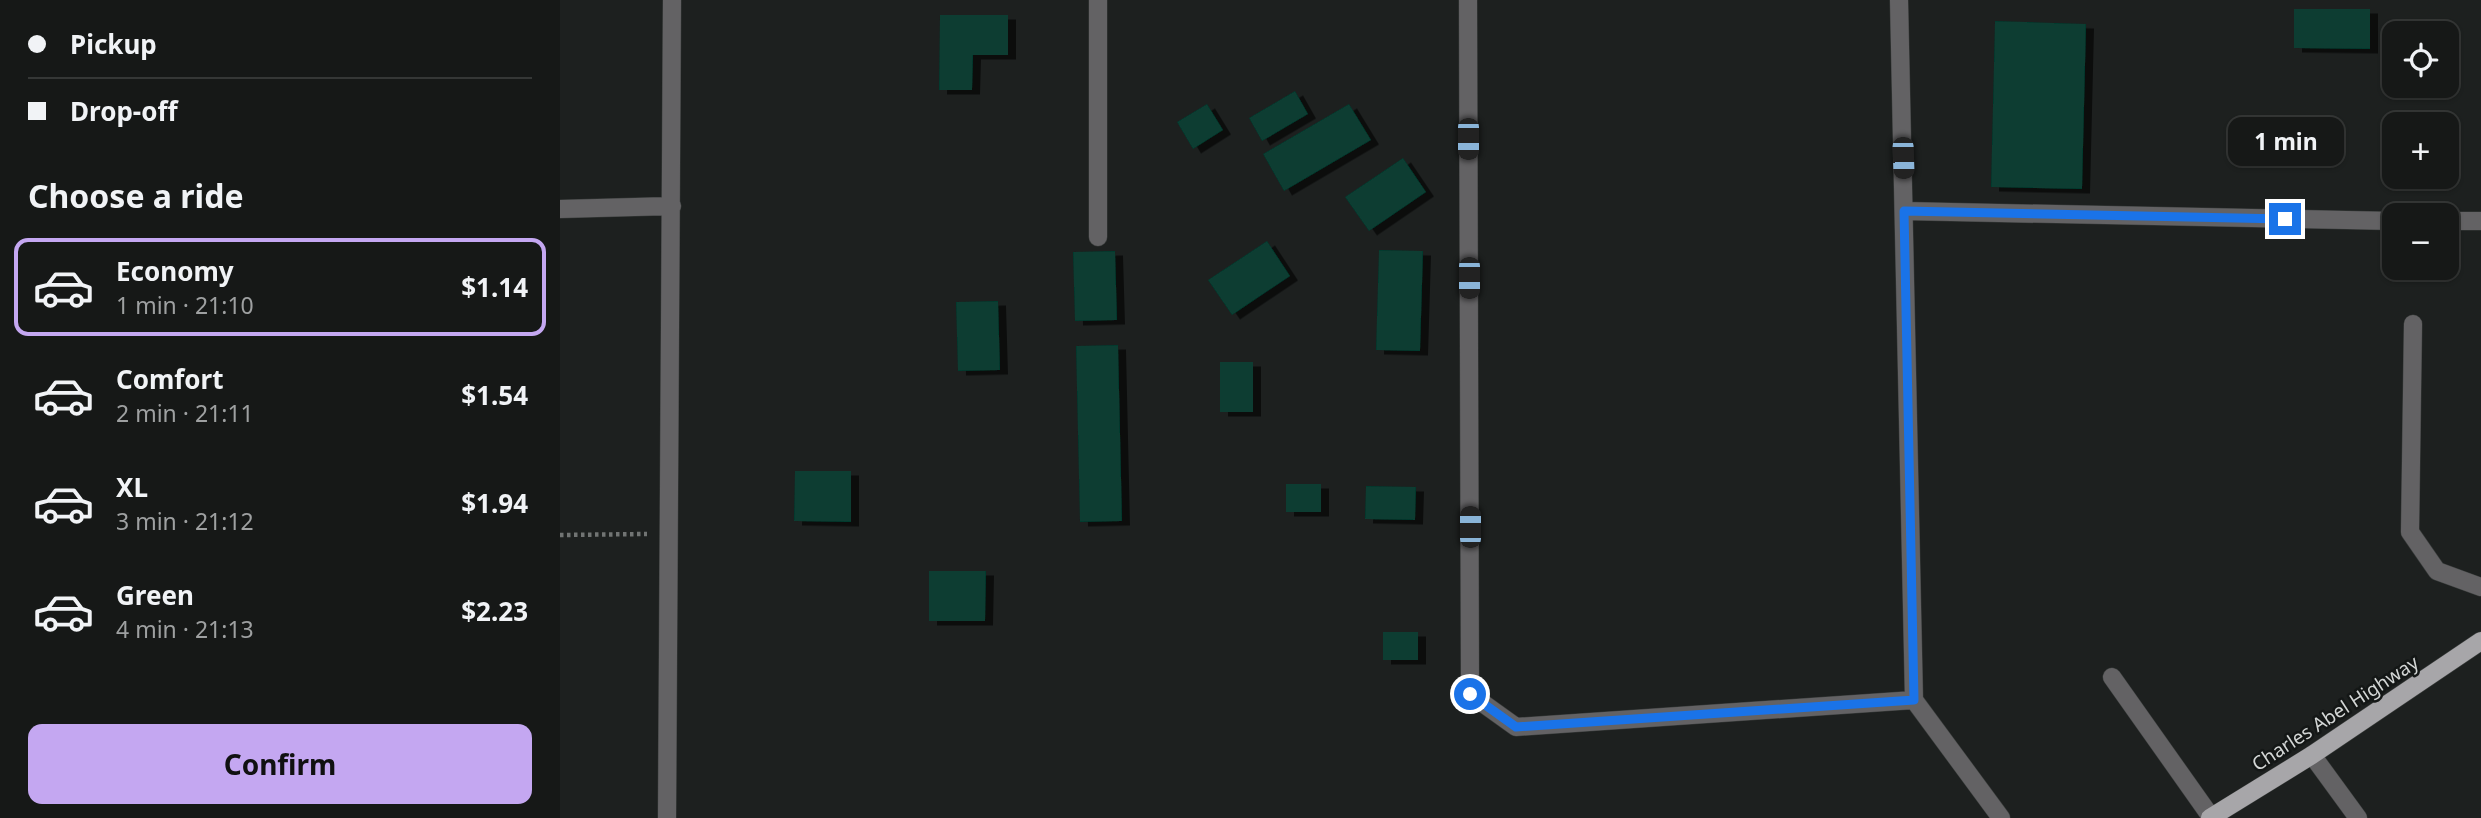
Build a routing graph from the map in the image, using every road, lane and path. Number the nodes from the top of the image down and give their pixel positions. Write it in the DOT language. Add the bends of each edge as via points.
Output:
graph roads {
  1 [pos="673,0"];
  2 [pos="1098,0"];
  3 [pos="1468,0"];
  4 [pos="1899,0"];
  5 [pos="672,206"];
  6 [pos="560,209"];
  7 [pos="1904,211"];
  8 [pos="2382,221"];
  9 [pos="2459,221"];
  10 [pos="2481,221"];
  11 [pos="1098,237"];
  12 [pos="2413,324"];
  13 [pos="667,534"];
  14 [pos="560,535"];
  15 [pos="2481,587"];
  16 [pos="2481,640"];
  17 [pos="2112,677"];
  18 [pos="1914,700"];
  19 [pos="2312,755"];
  20 [pos="667,818"];
  21 [pos="2001,818"];
  22 [pos="2211,818"];
  23 [pos="2358,818"];
  1 -- 5 [label="street"];
  2 -- 11 [label="street"];
  3 -- 18 [label="street" via="1470,694 1516,727"];
  4 -- 7 [label="street"];
  5 -- 6 [label="street"];
  5 -- 13 [label="street"];
  7 -- 8 [label="street"];
  7 -- 18 [label="street"];
  9 -- 10 [label="street"];
  12 -- 15 [label="street" via="2410,531 2437,571"];
  13 -- 14 [label="path"];
  13 -- 20 [label="street"];
  16 -- 19 [label="main road, Charles Abel Highway"];
  17 -- 22 [label="street"];
  18 -- 21 [label="street"];
  19 -- 22 [label="main road, Charles Abel Highway"];
  19 -- 23 [label="street"];
}
